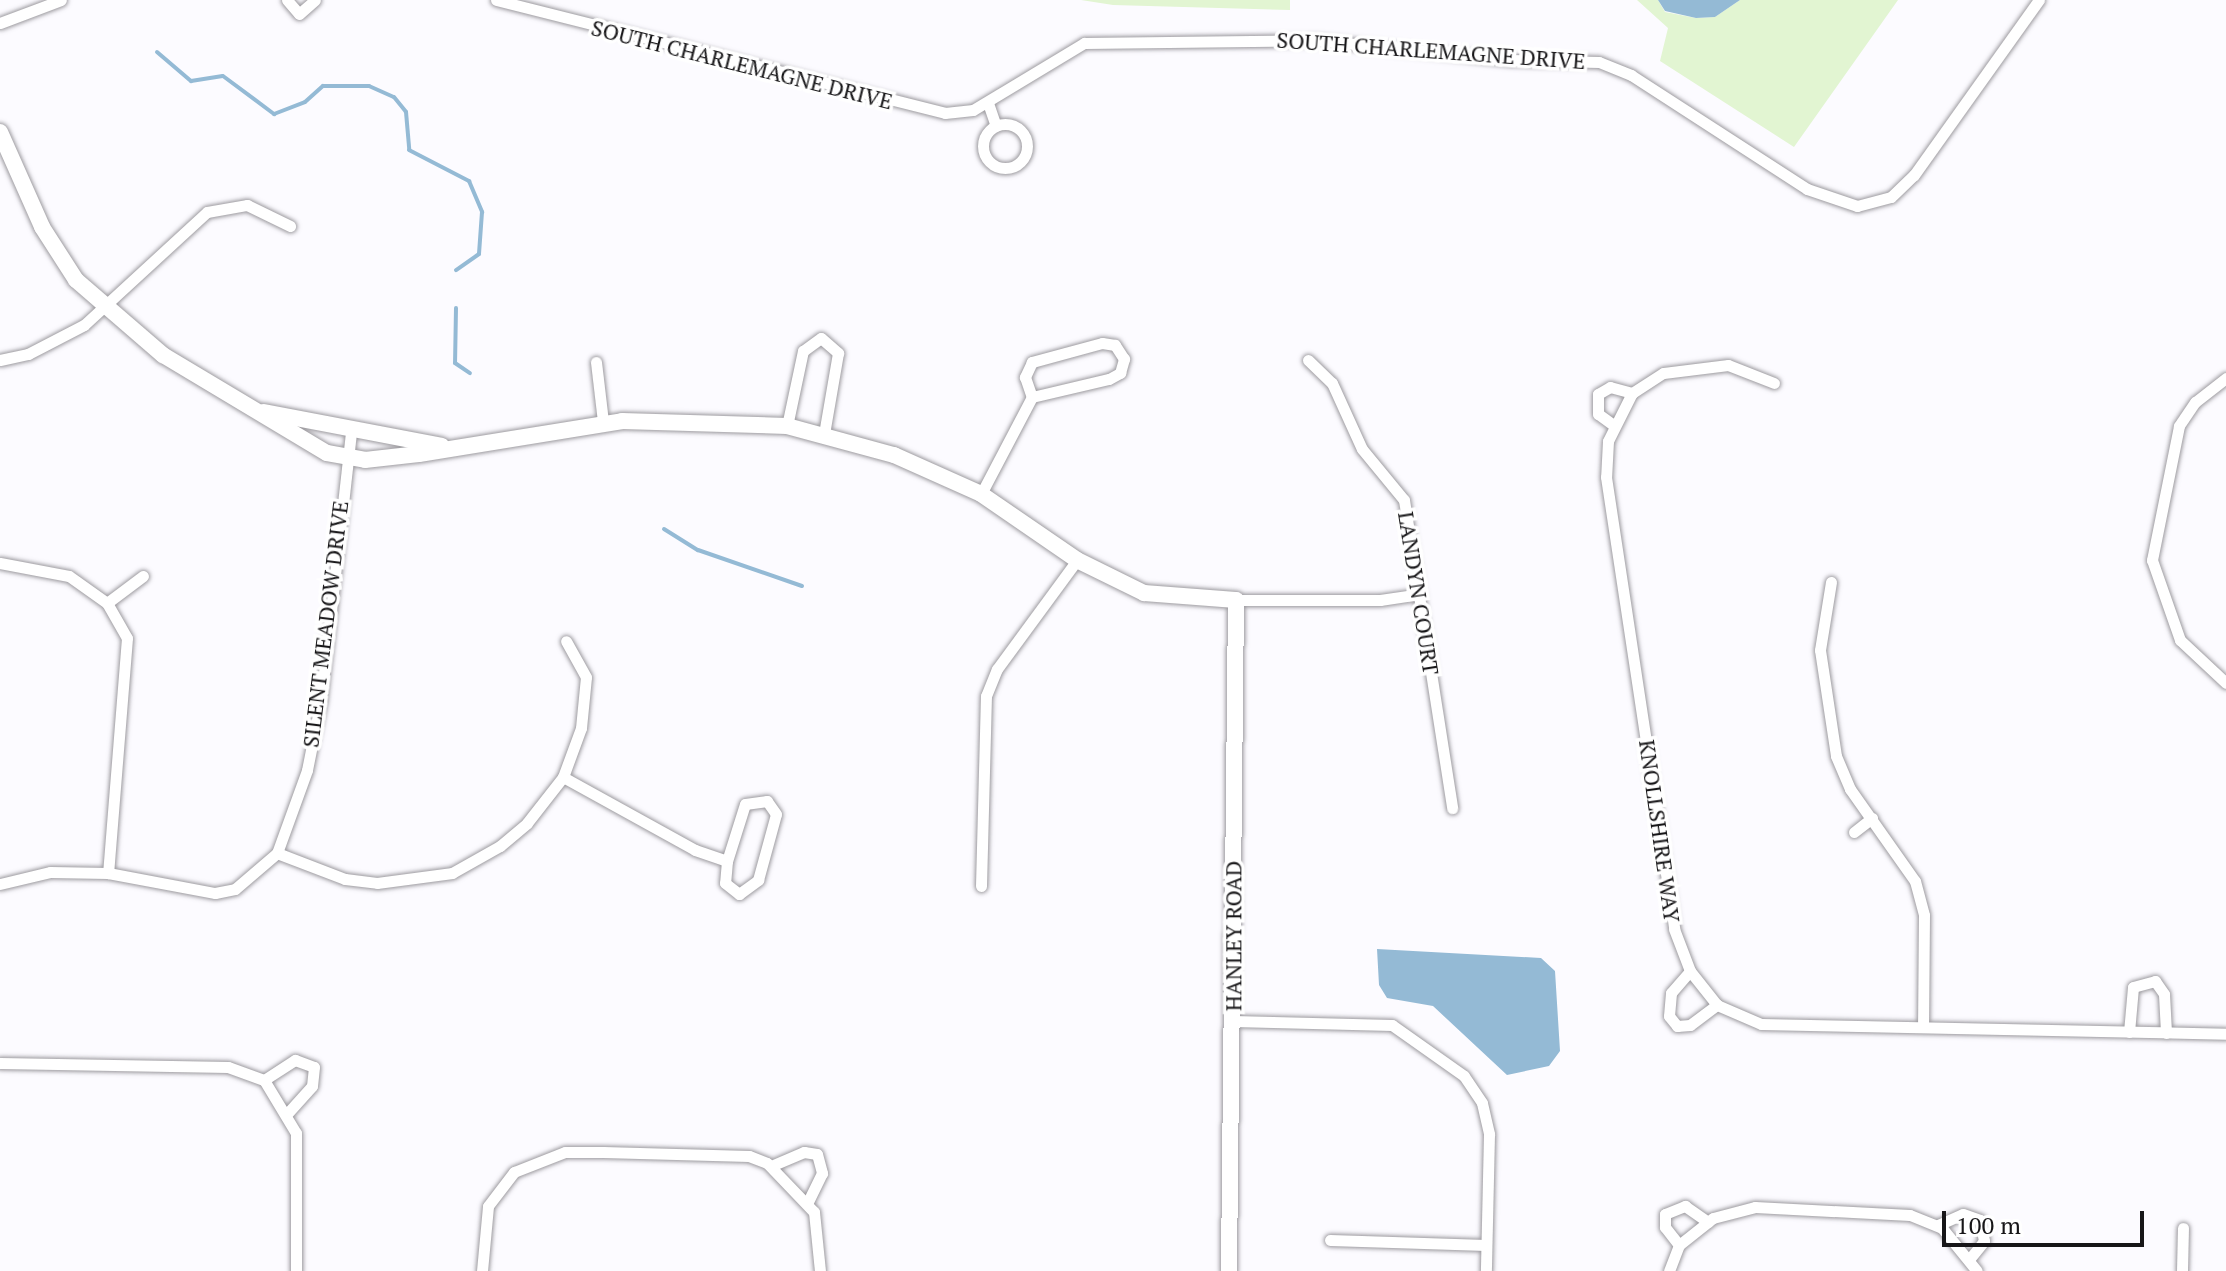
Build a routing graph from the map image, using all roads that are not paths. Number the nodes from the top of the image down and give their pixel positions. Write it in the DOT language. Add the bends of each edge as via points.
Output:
graph roads {
  1 [pos="61,0"];
  2 [pos="287,0"];
  3 [pos="315,0"];
  4 [pos="496,0"];
  5 [pos="2039,0"];
  6 [pos="0,23"];
  7 [pos="988,103"];
  8 [pos="996,126"];
  9 [pos="0,132"];
  10 [pos="290,226"];
  11 [pos="105,304"];
  12 [pos="0,360"];
  13 [pos="1308,360"];
  14 [pos="596,362"];
  15 [pos="2226,378"];
  16 [pos="1774,383"];
  17 [pos="1632,393"];
  18 [pos="1032,397"];
  19 [pos="259,411"];
  20 [pos="603,422"];
  21 [pos="1612,424"];
  22 [pos="787,426"];
  23 [pos="351,432"];
  24 [pos="824,434"];
  25 [pos="445,447"];
  26 [pos="347,457"];
  27 [pos="981,494"];
  28 [pos="1077,560"];
  29 [pos="0,563"];
  30 [pos="143,576"];
  31 [pos="1831,582"];
  32 [pos="1420,594"];
  33 [pos="1236,600"];
  34 [pos="107,603"];
  35 [pos="566,641"];
  36 [pos="2226,683"];
  37 [pos="563,777"];
  38 [pos="1452,808"];
  39 [pos="1872,818"];
  40 [pos="1854,832"];
  41 [pos="277,853"];
  42 [pos="727,861"];
  43 [pos="108,873"];
  44 [pos="0,884"];
  45 [pos="981,886"];
  46 [pos="1690,971"];
  47 [pos="1717,1005"];
  48 [pos="1233,1021"];
  49 [pos="1923,1026"];
  50 [pos="2129,1032"];
  51 [pos="2166,1033"];
  52 [pos="2226,1034"];
  53 [pos="0,1063"];
  54 [pos="264,1080"];
  55 [pos="288,1113"];
  56 [pos="771,1166"];
  57 [pos="808,1202"];
  58 [pos="1708,1222"];
  59 [pos="1938,1225"];
  60 [pos="2183,1228"];
  61 [pos="1330,1240"];
  62 [pos="1486,1245"];
  63 [pos="1679,1245"];
  64 [pos="1970,1258"];
  65 [pos="296,1271"];
  66 [pos="482,1271"];
  67 [pos="820,1271"];
  68 [pos="1229,1271"];
  69 [pos="1486,1271"];
  70 [pos="1669,1271"];
  71 [pos="1977,1271"];
  72 [pos="2182,1271"];
  1 -- 6 [label="street"];
  2 -- 3 [label="street" via="299,14"];
  4 -- 7 [label="street, SOUTH CHARLEMAGNE DRIVE" via="945,113"];
  5 -- 7 [label="street, SOUTH CHARLEMAGNE DRIVE" via="1914,175 1891,197 1857,206 1807,189 1631,75 1599,62 1511,60 1315,40 1084,43"];
  7 -- 8 [label="street"];
  8 -- 8 [label="street" via="985,136 986,157 998,167 1012,167 1027,153 1026,138 1017,127"];
  9 -- 11 [label="street" via="42,227 76,280"];
  10 -- 11 [label="street" via="247,205 207,212"];
  11 -- 12 [label="street" via="53,343"];
  11 -- 19 [label="street" via="163,355"];
  13 -- 32 [label="street, LANDYN COURT" via="1332,383 1362,449 1404,500"];
  14 -- 20 [label="street"];
  15 -- 36 [label="street" via="2195,402 2179,426 2152,560 2180,640"];
  16 -- 17 [label="street, KNOLLSHIRE WAY" via="1728,365 1692,365 1663,373"];
  17 -- 21 [label="street, KNOLLSHIRE WAY"];
  17 -- 21 [label="street, KNOLLSHIRE WAY" via="1610,387 1598,394 1598,414"];
  18 -- 18 [label="street" via="1025,377 1032,362 1102,343 1115,345 1124,359 1120,373 1109,379"];
  18 -- 27 [label="street"];
  19 -- 23 [label="street"];
  19 -- 26 [label="street" via="327,453"];
  20 -- 22 [label="street" via="684,418"];
  20 -- 25 [label="street"];
  21 -- 46 [label="street, KNOLLSHIRE WAY" via="1606,477 1674,929"];
  22 -- 24 [label="street"];
  22 -- 24 [label="street" via="803,351 821,338 838,353"];
  23 -- 25 [label="street"];
  23 -- 26 [label="street, SILENT MEADOW DRIVE"];
  24 -- 27 [label="street" via="894,455"];
  25 -- 26 [label="street" via="365,460"];
  26 -- 41 [label="street, SILENT MEADOW DRIVE" via="321,700 307,770"];
  27 -- 28 [label="street"];
  28 -- 33 [label="street" via="1144,593"];
  28 -- 45 [label="street" via="997,669 986,696"];
  29 -- 34 [label="street" via="69,576"];
  30 -- 34 [label="street"];
  31 -- 39 [label="street" via="1820,650 1836,756 1850,789"];
  32 -- 33 [label="street" via="1380,600"];
  32 -- 38 [label="street, LANDYN COURT"];
  33 -- 48 [label="street, HANLEY ROAD"];
  34 -- 43 [label="street" via="127,638"];
  35 -- 37 [label="street" via="586,677 586,698"];
  37 -- 41 [label="street" via="527,823 452,873 377,883 345,879"];
  37 -- 42 [label="street" via="695,850"];
  39 -- 40 [label="street"];
  39 -- 49 [label="street" via="1915,881 1924,915"];
  41 -- 43 [label="street, SILENT MEADOW DRIVE" via="235,889 215,893"];
  42 -- 42 [label="street" via="723,875 730,891 754,887 776,814 767,801 745,804"];
  43 -- 44 [label="street, SILENT MEADOW DRIVE" via="50,872"];
  46 -- 47 [label="street, KNOLLSHIRE WAY"];
  46 -- 47 [label="street" via="1671,993 1669,1016 1677,1026 1690,1025"];
  47 -- 49 [label="street, KNOLLSHIRE WAY" via="1761,1024"];
  48 -- 62 [label="street" via="1392,1025 1464,1076 1482,1103 1489,1134"];
  48 -- 68 [label="street, HANLEY ROAD"];
  49 -- 50 [label="street, KNOLLSHIRE WAY"];
  50 -- 51 [label="street, KNOLLSHIRE WAY"];
  50 -- 51 [label="street" via="2133,987 2155,981 2162,984"];
  51 -- 52 [label="street, KNOLLSHIRE WAY"];
  53 -- 54 [label="street" via="228,1067"];
  54 -- 55 [label="street"];
  54 -- 55 [label="street" via="295,1060 314,1067 312,1086"];
  55 -- 65 [label="street" via="298,1154"];
  56 -- 57 [label="street"];
  56 -- 57 [label="street" via="804,1152 817,1154 822,1173"];
  56 -- 66 [label="street" via="749,1156 565,1152 537,1160 514,1172 488,1206"];
  57 -- 67 [label="street" via="818,1222"];
  58 -- 59 [label="street" via="1755,1207 1901,1212"];
  58 -- 63 [label="street"];
  58 -- 63 [label="street" via="1685,1206 1665,1214 1665,1227"];
  59 -- 64 [label="street"];
  59 -- 64 [label="street" via="1963,1214 1980,1220 1984,1241"];
  60 -- 72 [label="street"];
  61 -- 62 [label="street"];
  62 -- 69 [label="street"];
  63 -- 70 [label="street"];
  64 -- 71 [label="street"];
}
